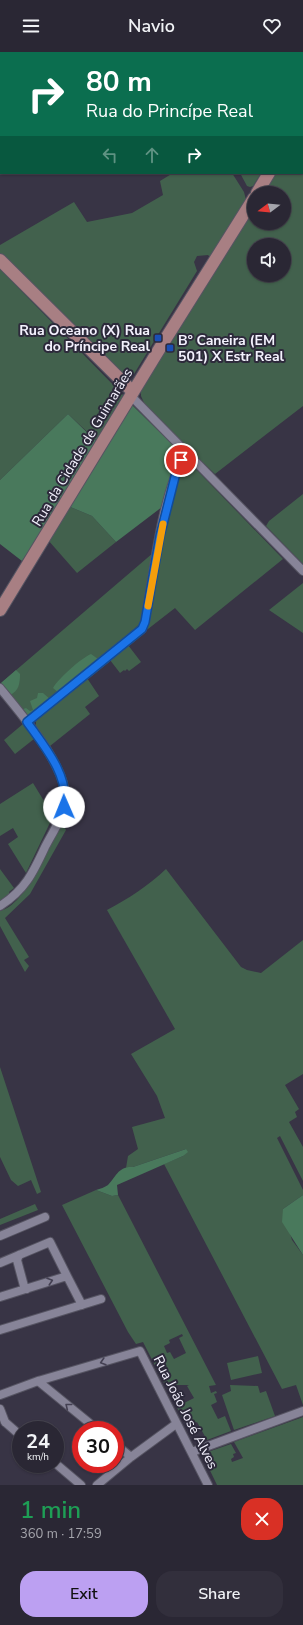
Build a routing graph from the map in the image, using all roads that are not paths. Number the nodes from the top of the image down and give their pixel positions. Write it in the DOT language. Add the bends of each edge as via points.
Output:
graph roads {
  1 [pos="268,174"];
  2 [pos="261,186"];
  3 [pos="247,209"];
  4 [pos="0,260"];
  5 [pos="132,394"];
  6 [pos="185,452"];
  7 [pos="303,571"];
  8 [pos="0,610"];
  9 [pos="0,688"];
  10 [pos="27,722"];
  11 [pos="0,906"];
  12 [pos="46,1216"];
  13 [pos="0,1236"];
  14 [pos="19,1255"];
  15 [pos="0,1263"];
  16 [pos="67,1276"];
  17 [pos="27,1289"];
  18 [pos="0,1297"];
  19 [pos="101,1299"];
  20 [pos="82,1305"];
  21 [pos="0,1330"];
  22 [pos="38,1381"];
  23 [pos="0,1395"];
  24 [pos="0,1409"];
  25 [pos="303,1411"];
  26 [pos="87,1421"];
  27 [pos="2,1424"];
  28 [pos="176,1424"];
  29 [pos="12,1430"];
  30 [pos="124,1451"];
  31 [pos="192,1452"];
  32 [pos="131,1457"];
  33 [pos="64,1471"];
  34 [pos="81,1485"];
  35 [pos="97,1485"];
  36 [pos="208,1485"];
  1 -- 2 [label="main road"];
  3 -- 5 [label="main road, Rua da Cidade de Guimarães"];
  4 -- 5 [label="main road"];
  5 -- 6 [label="street"];
  5 -- 8 [label="main road, Rua da Cidade de Guimarães"];
  6 -- 7 [label="street"];
  6 -- 10 [label="street" via="168,499 142,629"];
  9 -- 10 [label="street"];
  10 -- 11 [label="street" via="53,761 65,791 65,800 60,816 27,880 17,894"];
  12 -- 13 [label="street"];
  14 -- 15 [label="street"];
  14 -- 16 [label="street" via="50,1242"];
  14 -- 17 [label="street" via="16,1260"];
  17 -- 16 [label="street, one-way"];
  16 -- 20 [label="street"];
  17 -- 18 [label="street"];
  19 -- 20 [label="street"];
  20 -- 21 [label="street"];
  22 -- 23 [label="street"];
  26 -- 22 [label="street, one-way"];
  28 -- 22 [label="street, Rua João José Alves, one-way" via="140,1351"];
  24 -- 27 [label="street"];
  25 -- 31 [label="street"];
  27 -- 29 [label="street"];
  28 -- 31 [label="street, Rua João José Alves"];
  28 -- 32 [label="street"];
  30 -- 32 [label="street"];
  31 -- 36 [label="street, Rua João José Alves"];
  32 -- 35 [label="street"];
  33 -- 34 [label="street"];
}
